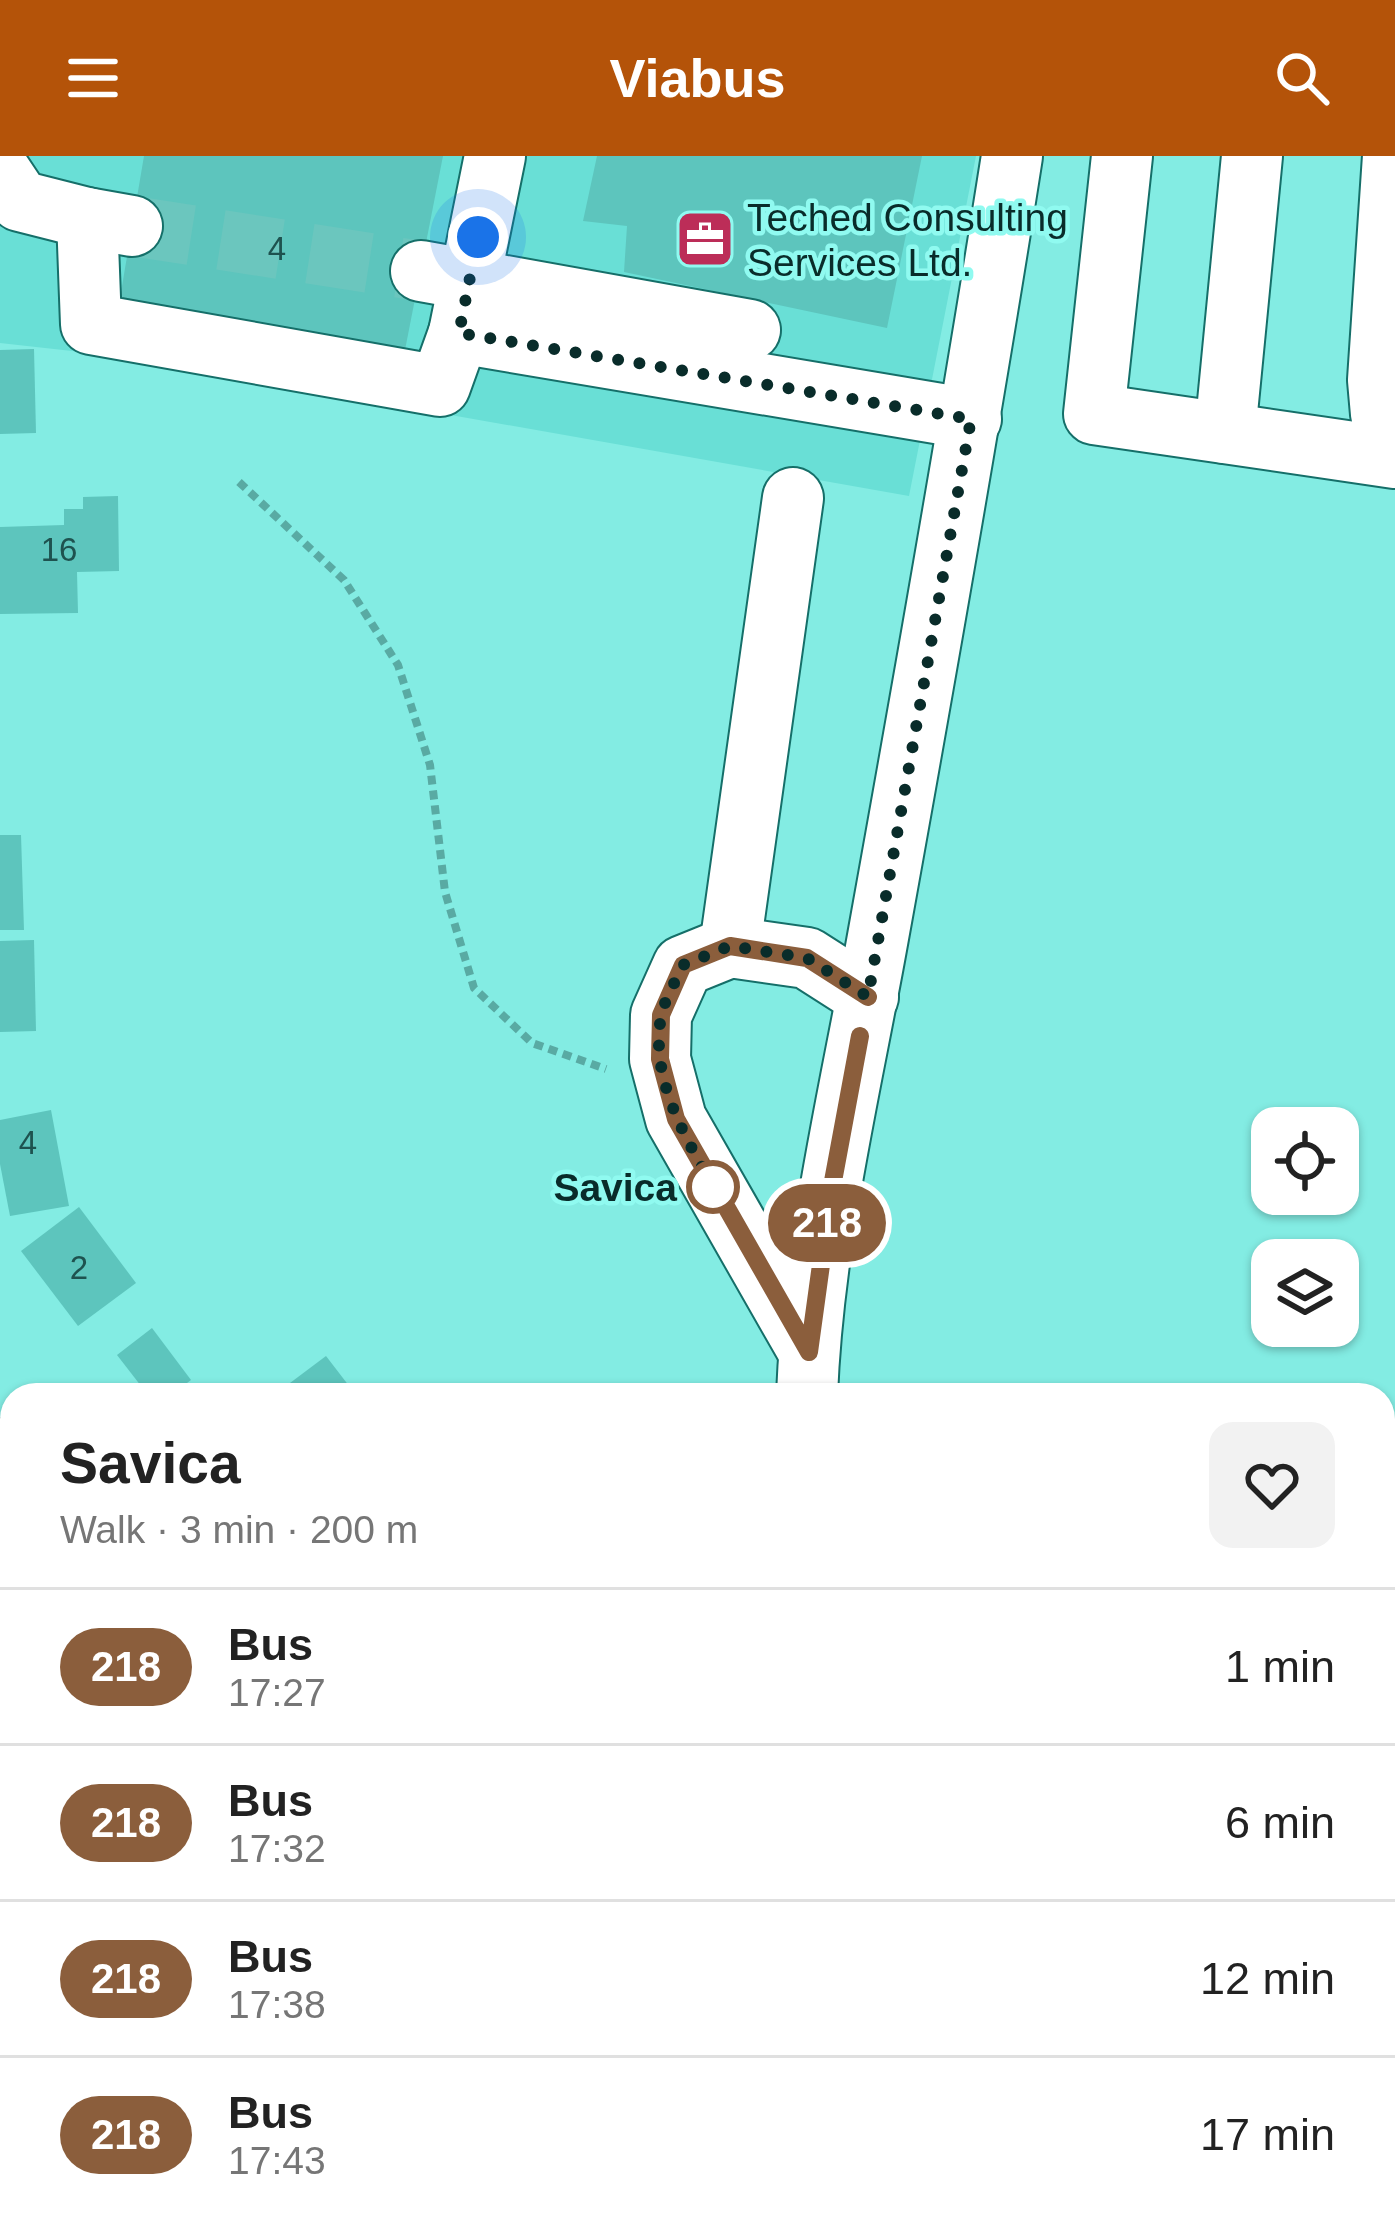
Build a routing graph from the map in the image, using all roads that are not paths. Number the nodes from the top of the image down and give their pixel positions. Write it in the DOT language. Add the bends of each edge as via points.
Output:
graph roads {
  1 [pos="496,156"];
  2 [pos="1012,156"];
  3 [pos="1122,156"];
  4 [pos="1252,156"];
  5 [pos="1393,156"];
  6 [pos="0,171"];
  7 [pos="450,294"];
  8 [pos="750,330"];
  9 [pos="971,419"];
  10 [pos="1225,434"];
  11 [pos="1395,441"];
  12 [pos="1395,458"];
  13 [pos="794,498"];
  14 [pos="730,946"];
  15 [pos="868,997"];
  16 [pos="808,1373"];
  1 -- 7 [label="street"];
  2 -- 9 [label="street"];
  3 -- 10 [label="street" via="1094,413"];
  4 -- 10 [label="street"];
  5 -- 11 [label="street" via="1378,380 1381,415"];
  6 -- 7 [label="street" via="20,201 110,222 92,324 440,386"];
  7 -- 8 [label="street"];
  7 -- 9 [label="street"];
  9 -- 15 [label="street"];
  10 -- 12 [label="street"];
  13 -- 14 [label="street"];
  14 -- 15 [label="street" via="807,958"];
  14 -- 16 [label="street" via="683,965 661,1015 660,1059 676,1119"];
  15 -- 16 [label="street"];
}
